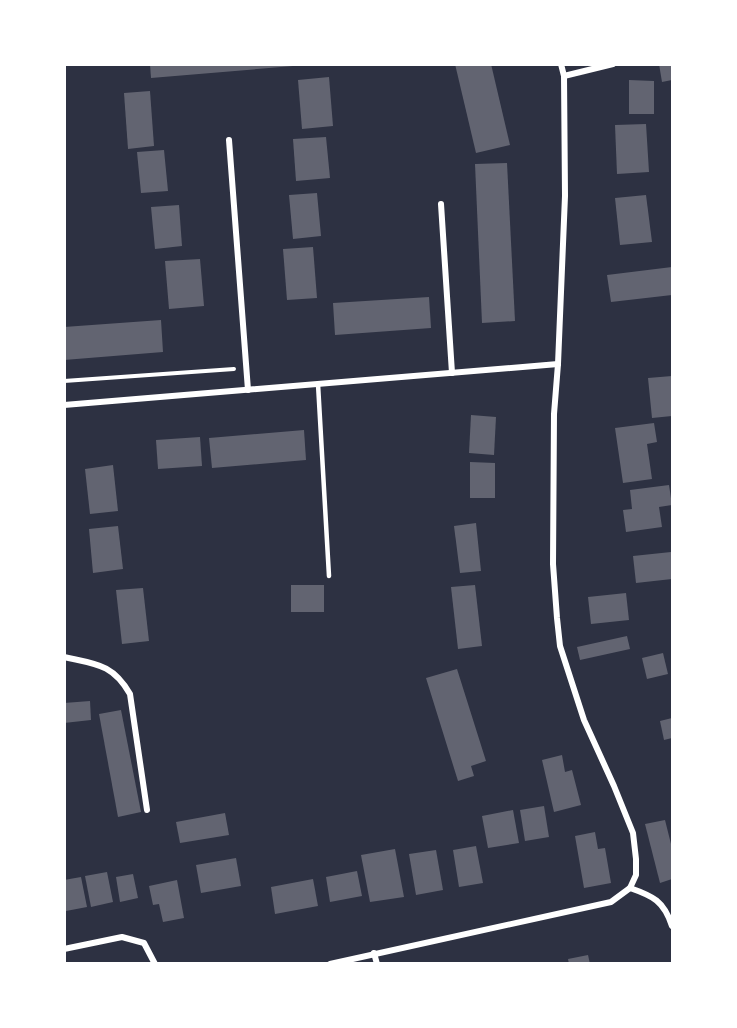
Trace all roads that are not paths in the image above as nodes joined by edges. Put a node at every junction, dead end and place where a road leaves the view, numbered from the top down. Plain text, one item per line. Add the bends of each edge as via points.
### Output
1 (561, 64) edge
2 (613, 64) edge
3 (564, 76) junction
4 (229, 140) dead end
5 (441, 204) dead end
6 (558, 364) junction
7 (452, 373) junction
8 (318, 384) junction
9 (248, 390) junction
10 (64, 405) edge
11 (329, 576) dead end
12 (64, 657) edge
13 (147, 810) dead end
14 (630, 888) junction
15 (672, 926) edge
16 (64, 949) edge
17 (374, 953) junction
18 (155, 963) edge
19 (330, 963) edge
20 (377, 963) edge

1 - 3 street
2 - 3 street
3 - 6 street via 566,196
4 - 9 street
5 - 7 street
6 - 7 street
6 - 14 street via 553,564 560,646 584,720 633,834 636,874
7 - 8 street
8 - 9 street
8 - 11 lane
9 - 10 street
12 - 13 street via 103,665 130,694
14 - 15 street via 657,899 668,912
14 - 17 street via 611,902
16 - 18 street via 122,937 144,943
17 - 19 street
17 - 20 street

